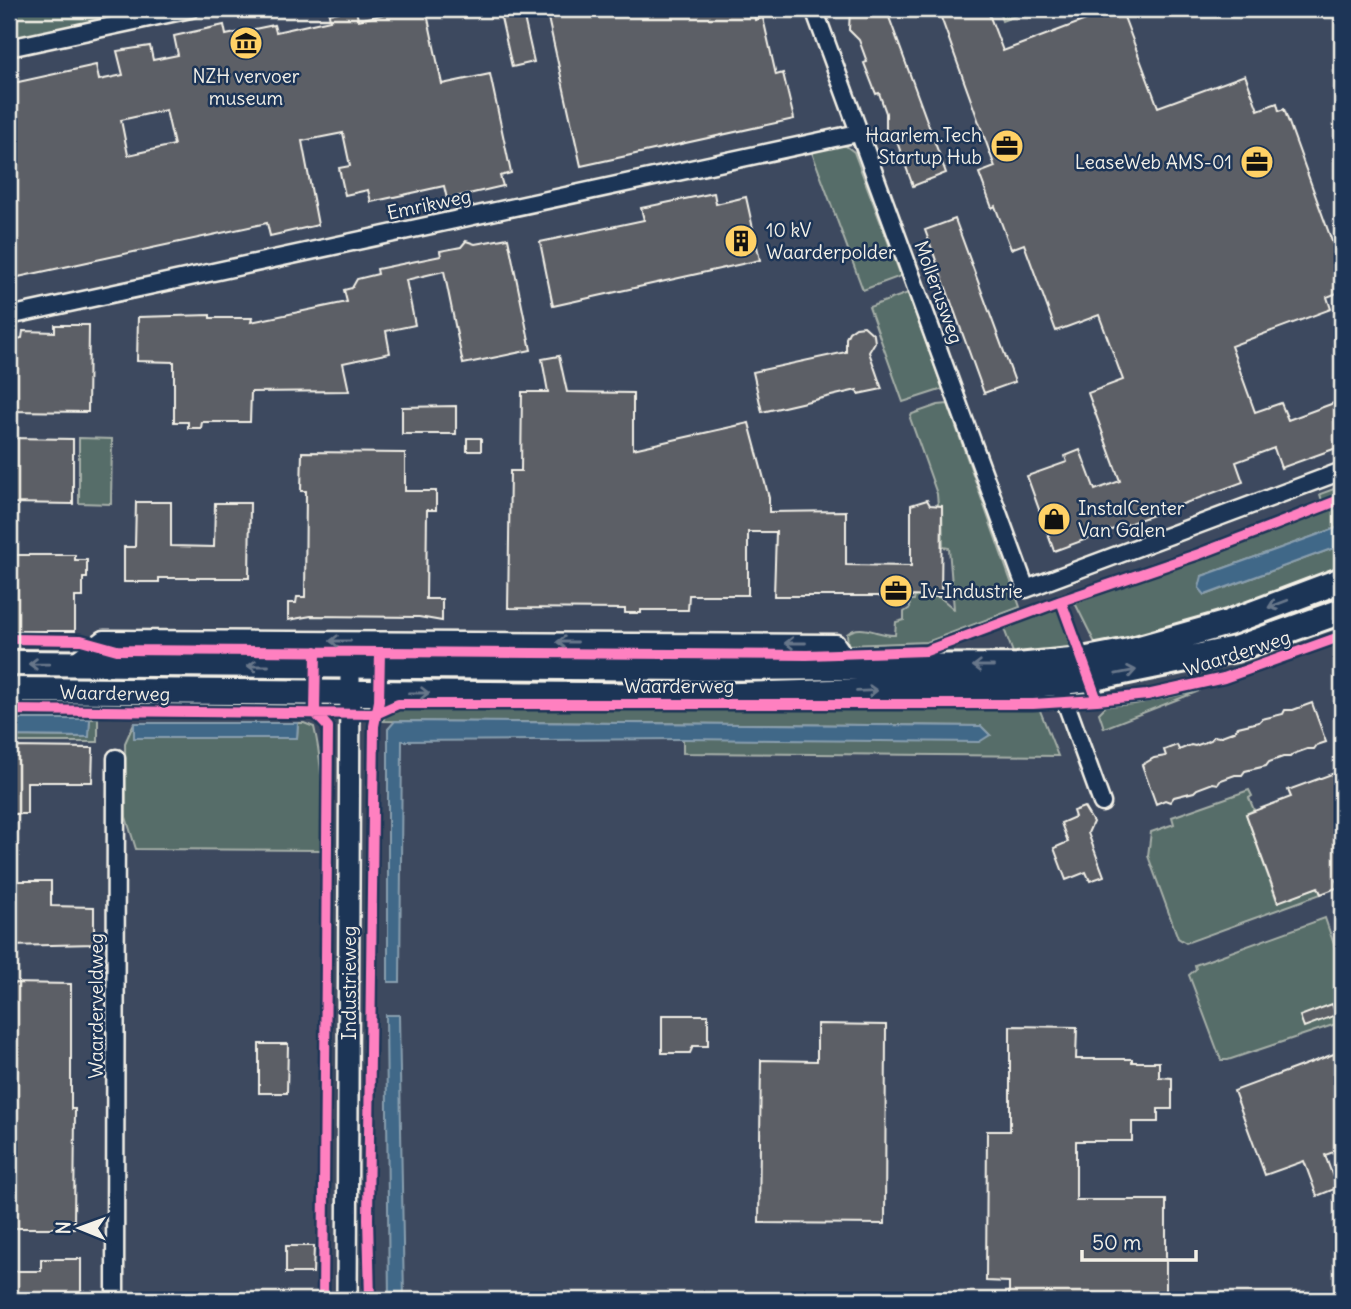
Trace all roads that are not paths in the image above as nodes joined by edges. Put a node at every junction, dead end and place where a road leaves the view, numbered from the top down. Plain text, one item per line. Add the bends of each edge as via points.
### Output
1 (191, 9) edge
2 (814, 9) edge
3 (9, 48) edge
4 (858, 133) junction
5 (9, 316) edge
6 (1342, 471) edge
7 (1342, 580) edge
8 (1342, 611) edge
9 (9, 663) edge
10 (69, 664) junction
11 (351, 666) junction
12 (848, 667) junction
13 (1055, 673) junction
14 (9, 690) edge
15 (350, 693) junction
16 (116, 758) dead end
17 (1102, 803) dead end
18 (116, 1300) edge
19 (347, 1300) edge

1 - 3 street
2 - 4 street, Mollerusweg
4 - 5 street, Emrikweg
4 - 6 street, Mollerusweg via 1026,589
7 -> 13 main road, Waarderweg via 1228,623
13 -> 8 main road, Waarderweg via 1103,677 1235,649
10 -> 9 main road, Waarderweg
11 -> 10 main road, Waarderweg
12 -> 10 street, Waarderweg via 836,643 118,639 104,639
11 - 12 main road, Waarderweg
11 - 15 street, Industrieweg
13 -> 12 main road, Waarderweg
15 -> 13 main road, Waarderweg via 708,696 1010,687
13 - 17 street
14 - 15 main road, Waarderweg
15 - 19 street, Industrieweg
16 - 18 street, Waarderveldweg

